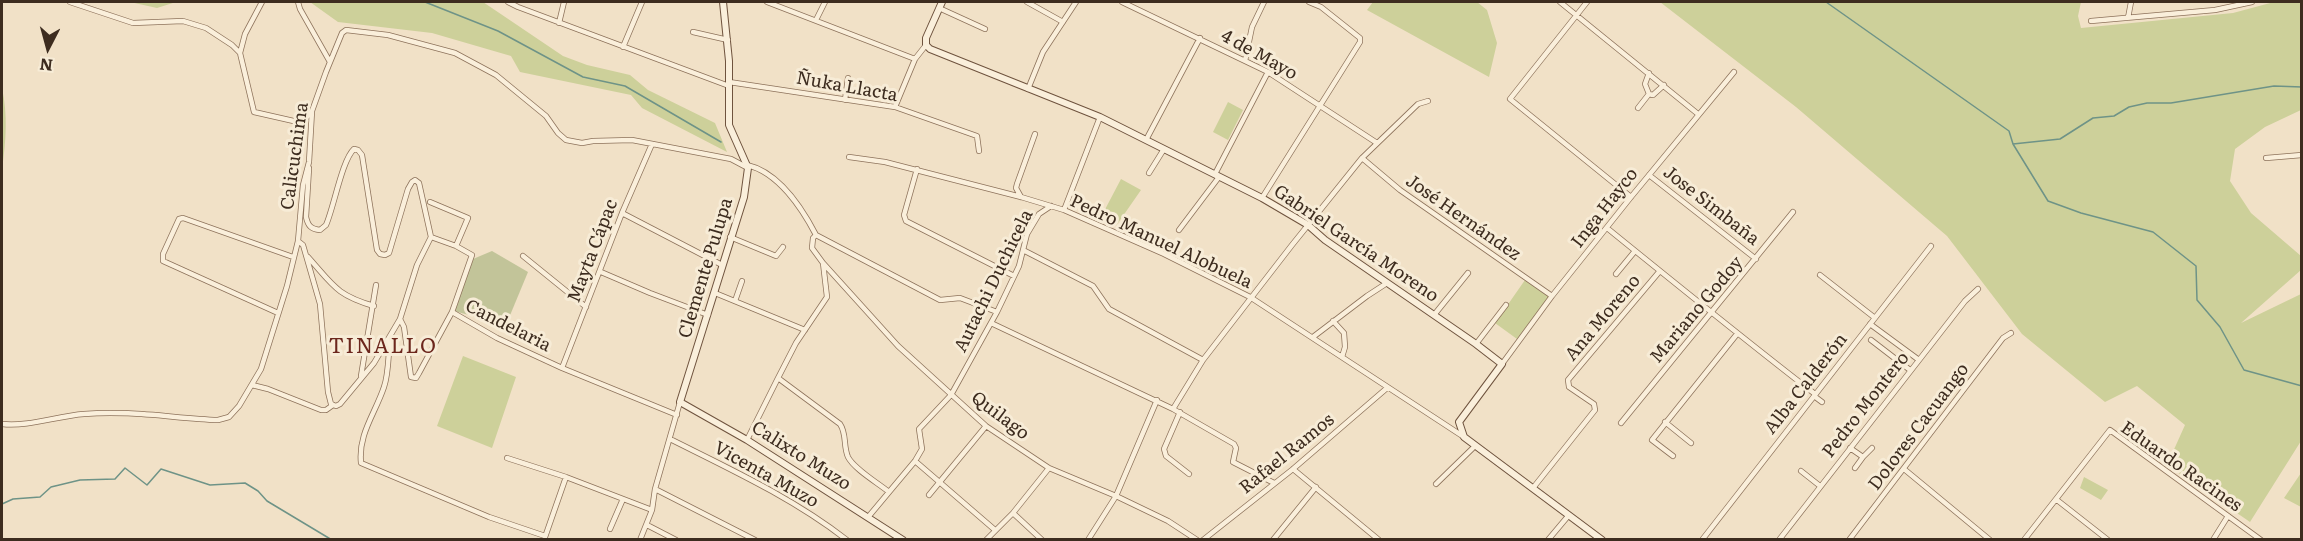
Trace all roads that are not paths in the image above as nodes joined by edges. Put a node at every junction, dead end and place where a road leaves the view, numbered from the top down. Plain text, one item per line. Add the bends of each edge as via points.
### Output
1 (70, 2) edge
2 (262, 2) edge
3 (298, 2) edge
4 (510, 2) edge
5 (564, 2) edge
6 (642, 2) edge
7 (723, 2) edge
8 (769, 2) edge
9 (825, 2) edge
10 (1027, 2) edge
11 (1076, 2) edge
12 (1123, 2) edge
13 (1264, 2) edge
14 (1309, 2) edge
15 (1560, 2) edge
16 (1587, 2) edge
17 (2131, 2) edge
18 (2252, 2) edge
19 (941, 5) edge
20 (1576, 15) junction
21 (2128, 18) junction
22 (816, 20) junction
23 (2091, 21) dead end
24 (559, 22) junction
25 (1063, 22) junction
26 (985, 29) dead end
27 (693, 32) dead end
28 (1200, 38) junction
29 (728, 40) junction
30 (926, 45) junction
31 (623, 47) junction
32 (240, 53) junction
33 (915, 59) junction
34 (1245, 61) junction
35 (330, 62) junction
36 (1268, 72) junction
37 (1734, 72) dead end
38 (1649, 73) junction
39 (848, 78) dead end
40 (729, 84) junction
41 (1664, 85) junction
42 (1028, 89) junction
43 (1649, 94) junction
44 (845, 100) junction
45 (1428, 101) dead end
46 (1320, 106) junction
47 (895, 107) junction
48 (1638, 108) dead end
49 (312, 111) junction
50 (1698, 114) junction
51 (1100, 117) junction
52 (1035, 134) dead end
53 (1146, 140) junction
54 (1377, 142) junction
55 (652, 144) junction
56 (1164, 149) junction
57 (979, 151) dead end
58 (2301, 155) edge
59 (849, 157) dead end
60 (1362, 158) junction
61 (2266, 158) dead end
62 (309, 162) junction
63 (748, 166) junction
64 (917, 170) junction
65 (1149, 173) dead end
66 (1217, 175) junction
67 (1648, 175) junction
68 (1021, 197) junction
69 (1631, 197) junction
70 (1262, 198) junction
71 (430, 202) dead end
72 (1051, 206) junction
73 (1064, 210) junction
74 (1793, 212) dead end
75 (622, 213) junction
76 (1308, 225) junction
77 (1607, 228) junction
78 (1179, 230) dead end
79 (816, 235) junction
80 (430, 237) junction
81 (730, 237) junction
82 (298, 241) junction
83 (456, 246) junction
84 (1931, 246) dead end
85 (783, 247) dead end
86 (1023, 250) junction
87 (1635, 251) junction
88 (306, 255) junction
89 (523, 256) dead end
90 (293, 257) junction
91 (1756, 259) junction
92 (824, 263) junction
93 (722, 265) junction
94 (601, 272) junction
95 (1659, 272) junction
96 (1468, 273) dead end
97 (1616, 274) dead end
98 (1820, 275) dead end
99 (1014, 276) junction
100 (742, 281) dead end
101 (1387, 283) junction
102 (376, 285) dead end
103 (1978, 289) dead end
104 (715, 293) junction
105 (1552, 296) junction
106 (1250, 297) junction
107 (735, 301) junction
108 (1506, 305) dead end
109 (374, 306) junction
110 (586, 307) junction
111 (452, 312) junction
112 (997, 312) junction
113 (1714, 312) junction
114 (278, 313) junction
115 (708, 315) junction
116 (1434, 315) junction
117 (1875, 318) junction
118 (400, 319) junction
119 (1333, 321) junction
120 (991, 323) junction
121 (1870, 324) junction
122 (805, 330) junction
123 (2012, 333) dead end
124 (1737, 334) junction
125 (1313, 337) junction
126 (390, 339) junction
127 (1871, 340) dead end
128 (1476, 344) junction
129 (1342, 357) junction
130 (1203, 360) junction
131 (1918, 360) junction
132 (1502, 364) junction
133 (562, 368) junction
134 (1910, 370) junction
135 (778, 378) junction
136 (361, 379) junction
137 (252, 385) junction
138 (1387, 388) junction
139 (951, 395) junction
140 (1815, 395) junction
141 (1157, 400) junction
142 (680, 402) junction
143 (1822, 402) dead end
144 (333, 405) junction
145 (1173, 409) junction
146 (1180, 412) junction
147 (677, 415) junction
148 (1665, 422) junction
149 (1621, 423) dead end
150 (2, 424) edge
151 (986, 426) junction
152 (1464, 437) junction
153 (670, 439) junction
154 (747, 440) junction
155 (1691, 443) dead end
156 (1475, 446) junction
157 (1850, 448) junction
158 (1872, 448) dead end
159 (1673, 456) dead end
160 (1863, 457) junction
161 (507, 458) dead end
162 (915, 461) junction
163 (1049, 468) junction
164 (1855, 468) dead end
165 (1293, 469) junction
166 (1904, 469) junction
167 (1801, 471) dead end
168 (1189, 474) dead end
169 (566, 477) junction
170 (942, 482) junction
171 (1274, 483) junction
172 (1436, 484) dead end
173 (1820, 486) junction
174 (1316, 488) junction
175 (1533, 488) junction
176 (655, 489) junction
177 (889, 492) junction
178 (929, 495) dead end
179 (1116, 496) junction
180 (623, 499) junction
181 (2057, 500) junction
182 (652, 510) junction
183 (1013, 513) junction
184 (1569, 515) junction
185 (869, 516) junction
186 (2228, 516) junction
187 (647, 525) junction
188 (610, 529) dead end
189 (994, 530) junction
190 (545, 538) edge
191 (900, 539) edge
192 (1601, 539) edge
193 (640, 540) edge
194 (676, 540) edge
195 (755, 540) edge
196 (847, 540) edge
197 (987, 540) edge
198 (1042, 540) edge
199 (1088, 540) edge
200 (1197, 540) edge
201 (1203, 540) edge
202 (1273, 540) edge
203 (1379, 540) edge
204 (1548, 540) edge
205 (1702, 540) edge
206 (1779, 540) edge
207 (1849, 540) edge
208 (1990, 540) edge
209 (2024, 540) edge
210 (2108, 540) edge
211 (2213, 540) edge
212 (2261, 540) edge

1 - 32 street via 133,23 198,24
2 - 32 street
3 - 35 street
4 - 24 street, Ñuka Llacta
5 - 24 street
6 - 31 street
7 - 29 street
8 - 22 street
9 - 22 street
10 - 25 street
11 - 25 street
12 - 28 street, 4 de Mayo
13 - 34 street via 1252,27
14 - 46 street via 1360,38
15 - 20 street
16 - 20 street
17 - 21 street
18 - 21 street via 2215,10
19 - 26 street
19 - 30 street
20 - 38 street
20 - 69 street via 1510,99
21 - 23 street
22 - 33 street
24 - 31 street, Ñuka Llacta
25 - 42 street via 1043,52
27 - 29 street
28 - 34 street, 4 de Mayo
28 - 53 street
29 - 40 street
30 - 33 street
30 - 42 street, Gabriel García Moreno
31 - 40 street, Ñuka Llacta
32 - 49 street via 254,112 298,122
33 - 47 street
34 - 36 street, 4 de Mayo
35 - 49 street, Calicuchima
35 - 55 street, Calicuchima via 346,30 430,44 455,52 496,75 546,116 566,140 632,140
36 - 46 street, 4 de Mayo
36 - 66 street
37 - 50 street, Inga Hayco
38 - 41 street
38 - 43 street via 1645,84
39 - 44 street
40 - 44 street, Ñuka Llacta
40 - 63 street via 729,126
41 - 43 street
41 - 50 street
42 - 51 street, Gabriel García Moreno
43 - 48 street
44 - 47 street, Ñuka Llacta
45 - 54 street via 1418,104
46 - 54 street, 4 de Mayo
46 - 70 street
47 - 57 street, Ñuka Llacta via 977,136
49 - 62 street, Calicuchima
50 - 67 street, Inga Hayco
51 - 53 street, Gabriel García Moreno
51 - 73 street, Autachi Duchicela
52 - 68 street via 1016,188
53 - 56 street, Gabriel García Moreno
54 - 60 street
55 - 63 street, Calicuchima via 731,159
55 - 75 street, Mayta Cápac
56 - 65 street
56 - 66 street, Gabriel García Moreno
58 - 61 street
59 - 64 street, Pedro Manuel Alobuela
60 - 76 street
60 - 105 street, José Hernández via 1400,190
62 - 80 street via 306,218 312,228 320,230 326,225 354,149 362,155 380,254 389,253 408,189 415,180 419,183
62 - 82 street, Calicuchima
63 - 79 street, Calicuchima via 760,168 787,190
63 - 81 street, Clemente Pulupa via 744,197
64 - 68 street, Pedro Manuel Alobuela
64 - 99 street via 904,215 906,221
66 - 70 street, Gabriel García Moreno
66 - 78 street
67 - 69 street, Inga Hayco
67 - 91 street, Jose Simbaña
68 - 72 street, Pedro Manuel Alobuela
69 - 77 street, Inga Hayco
70 - 76 street, Gabriel García Moreno
71 - 83 street via 468,218
72 - 73 street, Pedro Manuel Alobuela
72 - 86 street, Autachi Duchicela via 1039,214
73 - 106 street, Pedro Manuel Alobuela
74 - 91 street, Mariano Godoy
75 - 93 street
75 - 94 street, Mayta Cápac
76 - 101 street, Gabriel García Moreno
76 - 106 street
77 - 87 street
77 - 105 street, Inga Hayco
79 - 92 street via 812,248
79 - 112 street via 940,300 960,298
80 - 83 street
80 - 118 street
81 - 85 street via 776,256
81 - 93 street, Clemente Pulupa
82 - 88 street
82 - 90 street, Calicuchima
83 - 111 street via 472,255
84 - 117 street, Alba Calderón
86 - 99 street, Autachi Duchicela
86 - 130 street via 1094,286 1109,309
87 - 95 street
87 - 97 street
88 - 109 street via 338,292
88 - 144 street via 320,304 326,376
89 - 110 street
90 - 114 street, Calicuchima
90 - 114 street via 188,218 179,219 163,254 163,261
91 - 113 street, Mariano Godoy
92 - 122 street via 827,297
92 - 139 street, Quilago via 898,346
93 - 104 street, Clemente Pulupa
94 - 110 street, Mayta Cápac
94 - 115 street
95 - 113 street
95 - 175 street, Ana Moreno via 1568,380 1569,387 1594,404 1595,410
96 - 116 street
98 - 117 street
99 - 112 street, Autachi Duchicela
100 - 107 street
101 - 116 street, Gabriel García Moreno
101 - 119 street
102 - 109 street
103 - 131 street, Pedro Montero
104 - 107 street
104 - 115 street, Clemente Pulupa
105 - 132 street, Inga Hayco
106 - 125 street, Pedro Manuel Alobuela
106 - 130 street
107 - 122 street
108 - 128 street
109 - 136 street
110 - 133 street, Mayta Cápac
111 - 118 street, Candelaria via 414,378
111 - 133 street, Candelaria
112 - 120 street, Autachi Duchicela
113 - 124 street
113 - 149 street, Mariano Godoy
114 - 137 street, Calicuchima via 261,369
115 - 142 street, Clemente Pulupa
116 - 128 street, Gabriel García Moreno
117 - 121 street, Alba Calderón
118 - 126 street
119 - 125 street
119 - 129 street via 1344,333
120 - 139 street, Autachi Duchicela
120 - 141 street
121 - 131 street
121 - 140 street, Alba Calderón
122 - 135 street
123 - 166 street, Dolores Cacuango via 2003,338
124 - 140 street
124 - 148 street
125 - 129 street, Pedro Manuel Alobuela
126 - 136 street
126 - 190 street via 387,374 363,432 361,463
127 - 134 street
128 - 132 street, Gabriel García Moreno
129 - 138 street, Pedro Manuel Alobuela
130 - 145 street
131 - 134 street, Pedro Montero
132 - 152 street via 1459,422
133 - 147 street, Candelaria
134 - 157 street, Pedro Montero
135 - 154 street
135 - 177 street via 840,424 852,463
136 - 144 street via 339,404
137 - 144 street via 321,410
137 - 150 street, Calicuchima via 229,417 218,420 96,413
138 - 152 street, Pedro Manuel Alobuela
138 - 165 street, Rafael Ramos
139 - 151 street, Quilago
139 - 162 street, Autachi Duchicela via 920,429 923,448
140 - 143 street
140 - 205 street, Alba Calderón
141 - 145 street
141 - 179 street
142 - 147 street, Clemente Pulupa
142 - 154 street, Calixto Muzo
145 - 146 street
146 - 168 street via 1164,454
146 - 171 street via 1234,444 1234,464
147 - 153 street, Clemente Pulupa
148 - 155 street
148 - 159 street via 1652,440
151 - 163 street, Quilago
151 - 170 street
152 - 156 street
153 - 176 street, Clemente Pulupa
153 - 196 street, Vicenta Muzo via 816,516
154 - 185 street, Calixto Muzo
156 - 172 street
156 - 175 street
157 - 160 street
157 - 173 street, Pedro Montero
158 - 160 street
160 - 164 street
161 - 169 street
162 - 170 street
162 - 177 street
163 - 179 street, Quilago
163 - 183 street
165 - 171 street, Rafael Ramos
165 - 174 street
166 - 207 street, Dolores Cacuango
166 - 208 street
167 - 173 street
169 - 180 street
169 - 190 street
170 - 178 street
170 - 189 street
171 - 201 street, Rafael Ramos
173 - 206 street, Pedro Montero
174 - 202 street
174 - 203 street
175 - 184 street
176 - 182 street, Clemente Pulupa
176 - 195 street
177 - 185 street
179 - 199 street
179 - 200 street, Quilago
180 - 182 street
180 - 188 street
181 - 186 street, Eduardo Racines via 2109,430
181 - 209 street, Eduardo Racines
181 - 210 street
182 - 187 street, Clemente Pulupa
183 - 189 street
183 - 198 street
184 - 192 street
184 - 204 street
185 - 191 street, Calixto Muzo
186 - 211 street
186 - 212 street, Eduardo Racines
187 - 193 street, Clemente Pulupa
187 - 194 street
189 - 197 street

